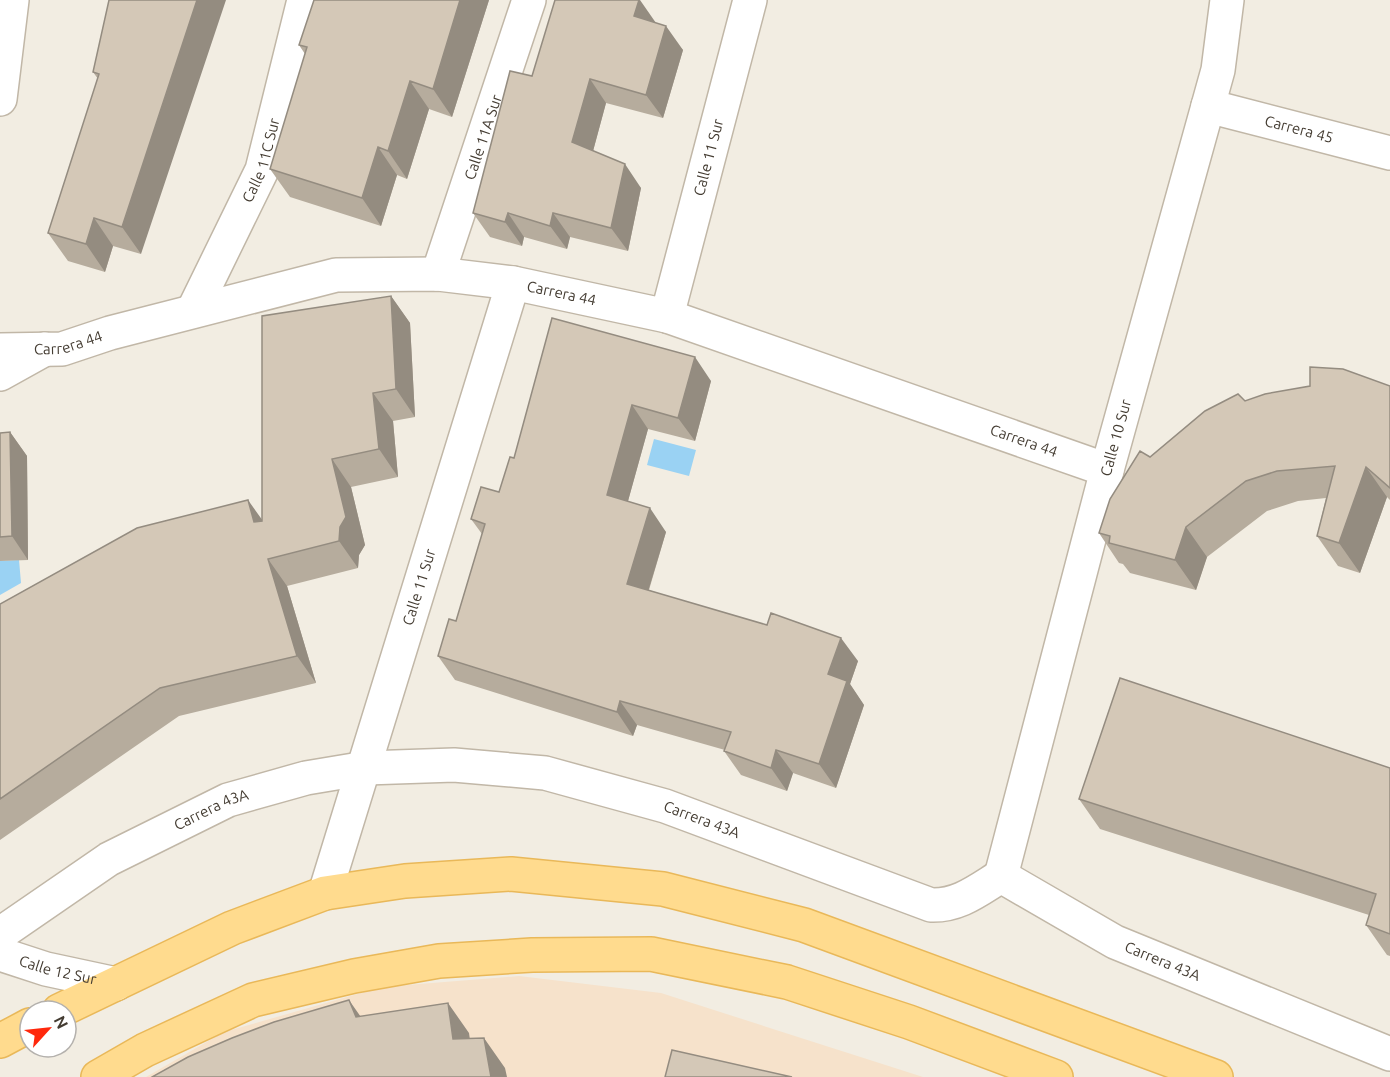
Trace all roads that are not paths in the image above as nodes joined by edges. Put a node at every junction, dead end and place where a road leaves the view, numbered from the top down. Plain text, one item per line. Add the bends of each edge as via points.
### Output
1 (12, 0) edge
2 (304, 0) edge
3 (529, 0) edge
4 (750, 0) edge
5 (1227, 0) edge
6 (0, 99) edge
7 (1208, 106) junction
8 (1390, 153) edge
9 (438, 274) junction
10 (513, 283) junction
11 (193, 311) junction
12 (667, 316) junction
13 (45, 349) junction
14 (0, 350) edge
15 (0, 374) edge
16 (1107, 470) junction
17 (366, 768) junction
18 (1001, 876) junction
19 (325, 893) junction
20 (0, 934) edge
21 (0, 954) edge
22 (116, 984) junction
23 (78, 1002) edge
24 (18, 1031) edge
25 (0, 1041) edge
26 (1390, 1054) edge
27 (98, 1077) edge
28 (1056, 1077) edge
29 (1216, 1077) edge

1 - 6 street
2 - 11 street, Calle 11C Sur via 262,170
3 - 9 street, Calle 11A Sur
4 - 12 street, Calle 11 Sur
5 - 7 street, Calle 10 Sur via 1218,70
7 - 8 street, Carrera 45
7 - 16 street, Calle 10 Sur
9 - 10 street, Carrera 44
9 - 11 street, Carrera 44 via 336,275
10 - 12 street, Carrera 44
10 - 17 street, Calle 11 Sur
11 - 13 street, Carrera 44 via 62,349
12 - 16 street, Carrera 44
13 - 14 street, Carrera 44
13 - 15 street
16 - 18 street, Calle 10 Sur
17 - 18 street, Carrera 43A via 454,765 545,773 665,806 931,904 947,906 961,901
17 - 19 street, Calle 11 Sur
17 - 20 street, Carrera 43A via 306,778 228,800 109,859
18 - 26 street, Carrera 43A via 1115,942
19 - 22 main road via 232,928
19 - 29 main road via 405,881 512,874 663,889 804,925
21 - 22 street, Calle 12 Sur via 46,969
22 - 23 main road
24 - 25 main road
27 - 28 main road via 145,1050 253,1000 354,976 438,961 651,954 787,982

